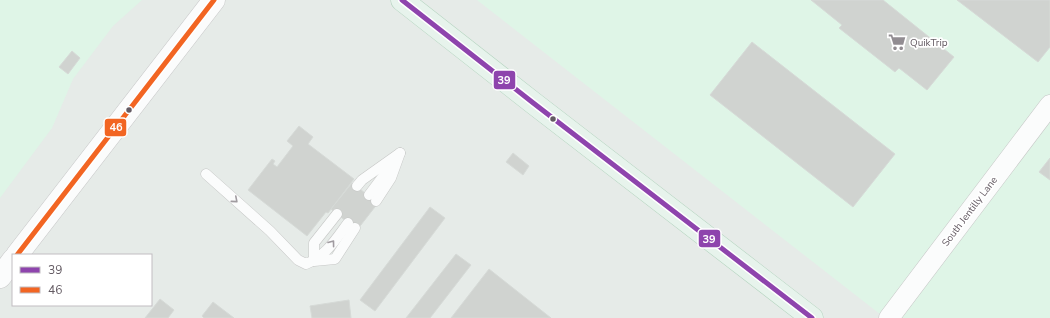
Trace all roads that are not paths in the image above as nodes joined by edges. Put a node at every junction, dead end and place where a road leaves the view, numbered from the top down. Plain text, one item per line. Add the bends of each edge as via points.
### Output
1 (214, 0) edge
2 (402, 0) edge
3 (1050, 105) edge
4 (206, 174) dead end
5 (357, 186) dead end
6 (372, 198) dead end
7 (337, 214) dead end
8 (352, 225) dead end
9 (18, 254) edge
10 (12, 261) edge
11 (314, 261) junction
12 (0, 276) edge
13 (812, 318) edge
14 (889, 318) edge

1 - 9 main road
2 - 13 main road
3 - 14 street, South Jentilly Lane
4 -> 11 lane via 270,231 298,260 306,264
5 - 6 lane via 400,153 391,178
7 - 11 lane via 314,243
11 -> 8 lane
10 - 12 main road

